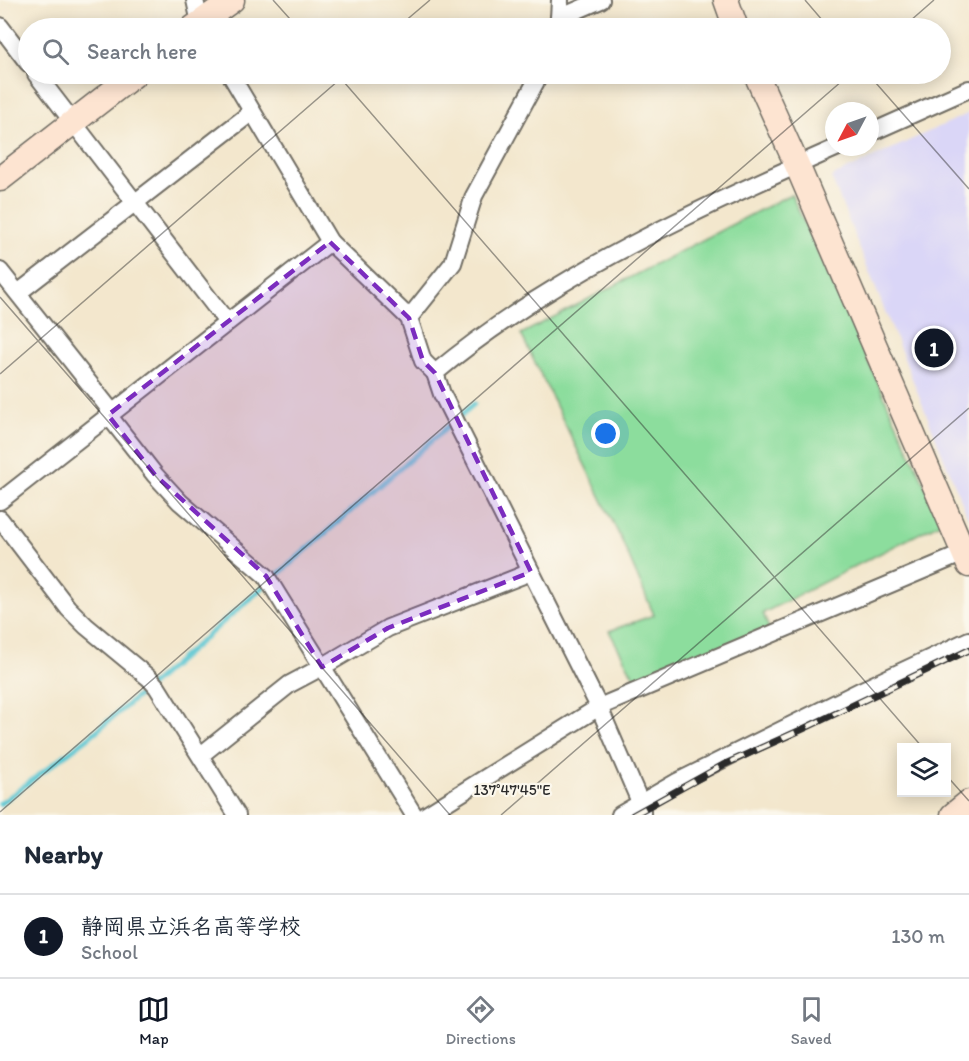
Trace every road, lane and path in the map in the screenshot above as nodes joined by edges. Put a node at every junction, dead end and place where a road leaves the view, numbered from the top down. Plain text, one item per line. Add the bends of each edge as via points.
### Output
1 (232, 0) edge
2 (560, 0) edge
3 (601, 0) edge
4 (726, 0) edge
5 (201, 18) edge
6 (558, 18) edge
7 (567, 18) edge
8 (732, 18) edge
9 (0, 26) edge
10 (18, 50) edge
11 (44, 84) edge
12 (122, 84) edge
13 (236, 84) edge
14 (535, 84) edge
15 (761, 84) edge
16 (969, 90) edge
17 (252, 112) junction
18 (74, 121) junction
19 (879, 129) edge
20 (825, 153) edge
21 (797, 165) junction
22 (0, 178) edge
23 (134, 202) junction
24 (330, 242) junction
25 (0, 271) edge
26 (18, 293) junction
27 (409, 318) junction
28 (227, 322) junction
29 (435, 373) junction
30 (110, 414) junction
31 (0, 501) edge
32 (0, 519) edge
33 (966, 559) edge
34 (531, 572) junction
35 (969, 640) edge
36 (322, 667) junction
37 (599, 707) junction
38 (201, 755) junction
39 (969, 802) edge
40 (641, 809) edge
41 (237, 815) edge
42 (414, 815) edge
43 (426, 815) edge
44 (620, 815) edge
45 (953, 815) edge

1 - 5 street
2 - 6 street
3 - 7 street
4 - 8 street
9 - 10 street
11 - 18 street
12 - 18 street
13 - 17 street
14 - 27 street via 474,196 453,263
15 - 21 street
16 - 19 street
17 - 23 street
17 - 24 street
18 - 22 street
18 - 23 street
20 - 21 street
21 - 29 street via 664,226 576,274 502,322
21 - 33 street
23 - 26 street
23 - 28 street
24 - 27 street
24 - 28 street
25 - 26 street
26 - 30 street
27 - 29 street via 423,361
28 - 30 street
29 - 34 street
30 - 31 street
30 - 36 street via 155,475 270,582
32 - 38 street via 68,608 153,682
33 - 37 street
34 - 36 street via 388,628
34 - 37 street
35 - 40 street via 676,782
36 - 38 street via 290,684
36 - 42 street
37 - 40 street
37 - 43 street
38 - 41 street
39 - 45 street
40 - 44 street

